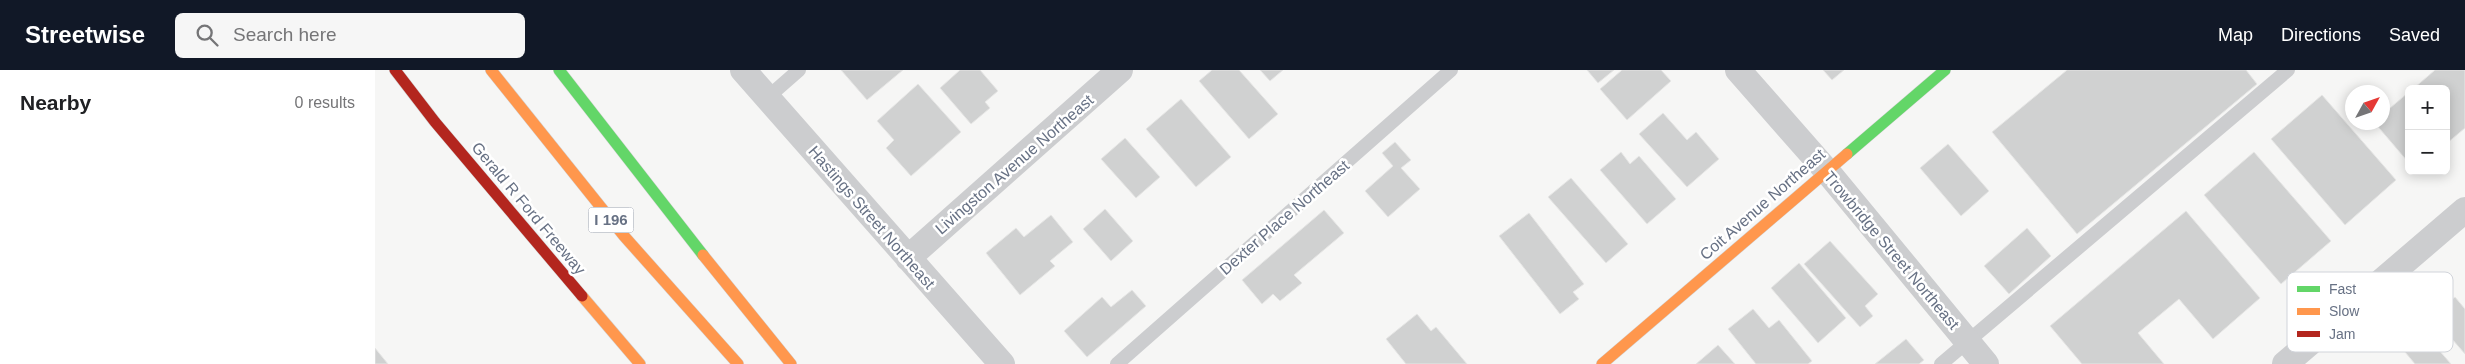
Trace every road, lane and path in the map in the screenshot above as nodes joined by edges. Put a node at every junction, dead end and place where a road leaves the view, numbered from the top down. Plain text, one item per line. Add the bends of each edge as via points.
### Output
1 (395, 70) edge
2 (491, 70) edge
3 (559, 70) edge
4 (743, 70) edge
5 (799, 70) edge
6 (1120, 70) edge
7 (1451, 70) edge
8 (1738, 70) edge
9 (1945, 70) edge
10 (2288, 70) edge
11 (767, 98) junction
12 (1826, 170) junction
13 (2465, 210) edge
14 (908, 258) junction
15 (2393, 272) edge
16 (1967, 342) junction
17 (2299, 352) edge
18 (640, 364) edge
19 (738, 364) edge
20 (791, 364) edge
21 (1002, 364) edge
22 (1117, 364) edge
23 (1601, 364) edge
24 (1941, 364) edge
25 (1986, 364) edge
26 (2285, 364) edge

1 - 18 main road, Gerald R Ford Freeway via 435,122
2 - 19 main road, I 196 via 624,236
3 - 20 main road
4 - 11 street, Hastings Street Northeast
5 - 11 lane
6 - 14 street, Livingston Avenue Northeast
7 - 22 lane, Dexter Place Northeast
8 - 12 street, Trowbridge Street Northeast
9 - 12 main road, Coit Avenue Northeast
10 - 16 lane
11 - 14 street, Hastings Street Northeast
12 - 16 street, Trowbridge Street Northeast
12 - 23 main road, Coit Avenue Northeast
13 - 15 street
14 - 21 street, Hastings Street Northeast
16 - 24 lane
16 - 25 street, Trowbridge Street Northeast
17 - 26 street

